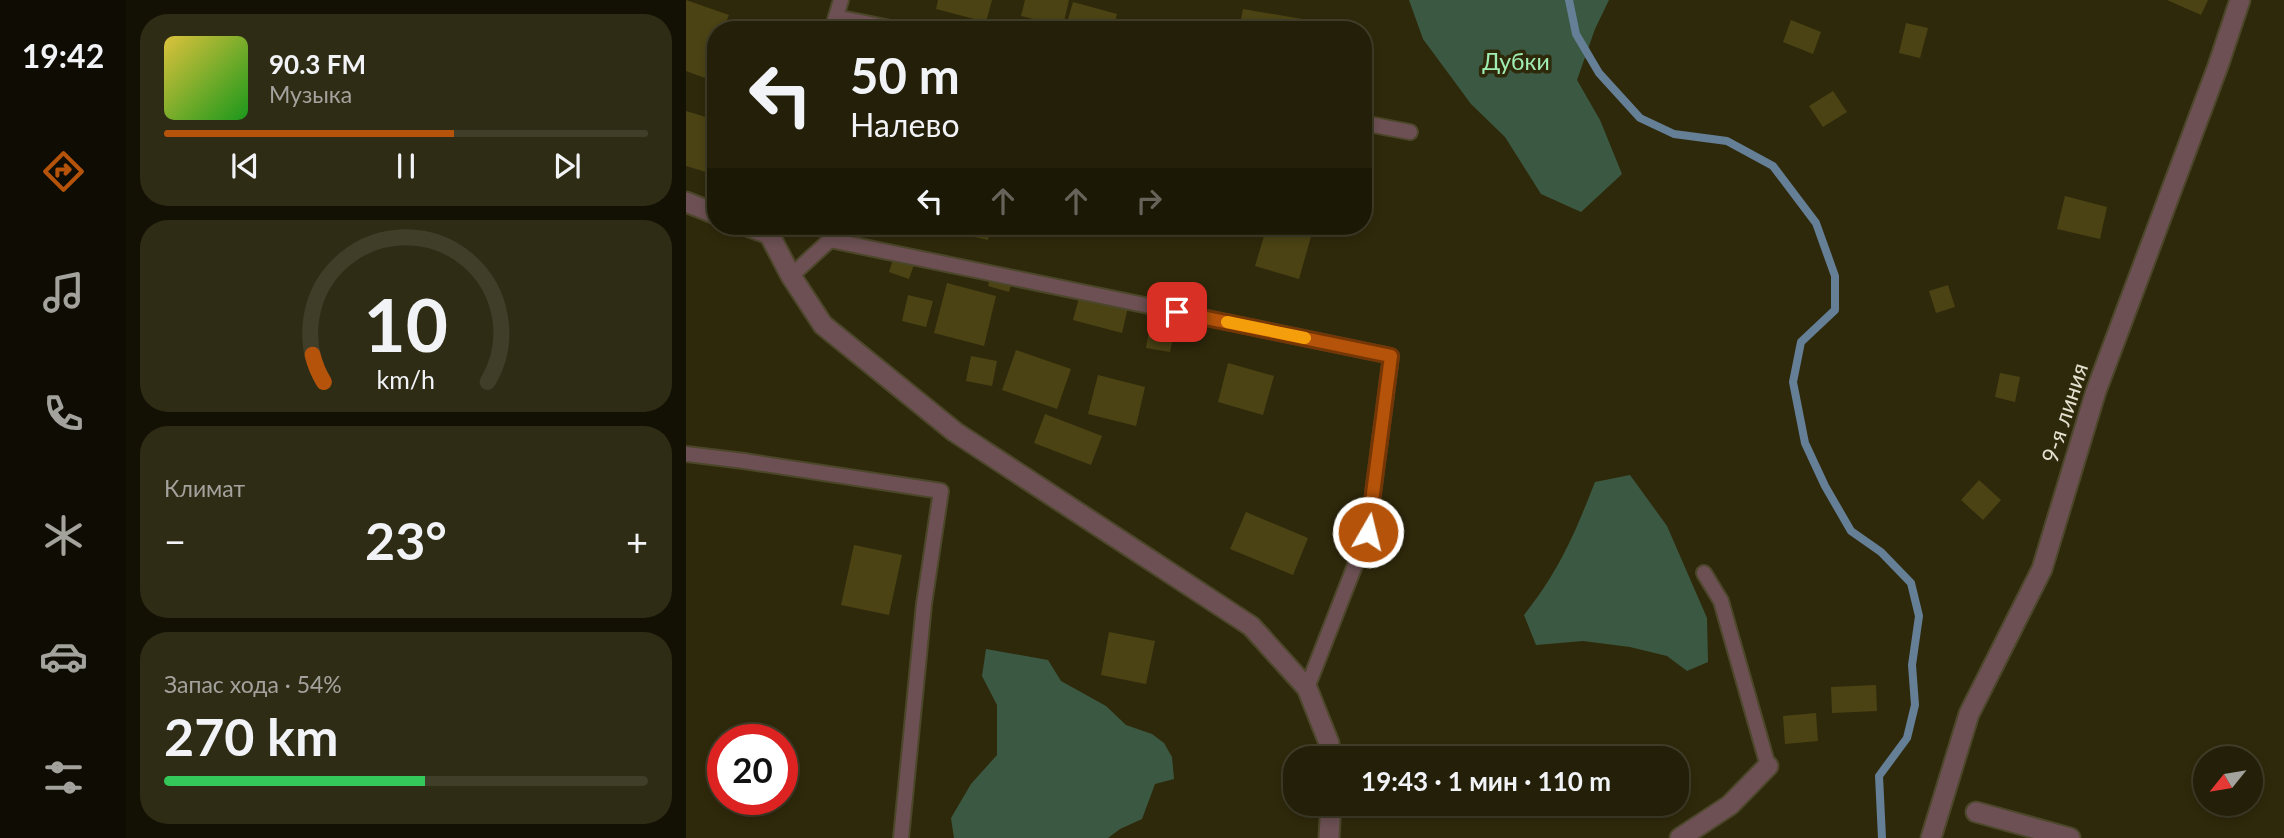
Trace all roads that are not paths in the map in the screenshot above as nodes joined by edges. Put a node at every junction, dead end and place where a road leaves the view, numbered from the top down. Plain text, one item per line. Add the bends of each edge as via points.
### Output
1 (841, 0) edge
2 (2240, 0) edge
3 (835, 21) edge
4 (1372, 125) edge
5 (1410, 132) dead end
6 (686, 202) edge
7 (707, 210) edge
8 (772, 235) edge
9 (791, 276) junction
10 (686, 454) edge
11 (1704, 573) dead end
12 (1307, 688) junction
13 (1329, 746) edge
14 (1768, 766) joint
15 (1976, 813) dead end
16 (1330, 816) edge
17 (901, 838) edge
18 (1329, 838) edge
19 (1680, 838) edge
20 (1931, 838) edge
21 (2070, 838) edge

1 - 3 lane
2 - 20 street, 9-я линия via 2096,391 2042,569 1969,714
4 - 5 lane
6 - 7 street
8 - 9 street
9 - 12 street via 823,326 955,432 1251,626
9 - 12 lane via 830,240 1391,356 1368,532
10 - 17 lane via 941,491 924,604
11 - 14 lane via 1721,601
12 - 13 street
14 - 19 street via 1730,805
15 - 21 street
16 - 18 street

